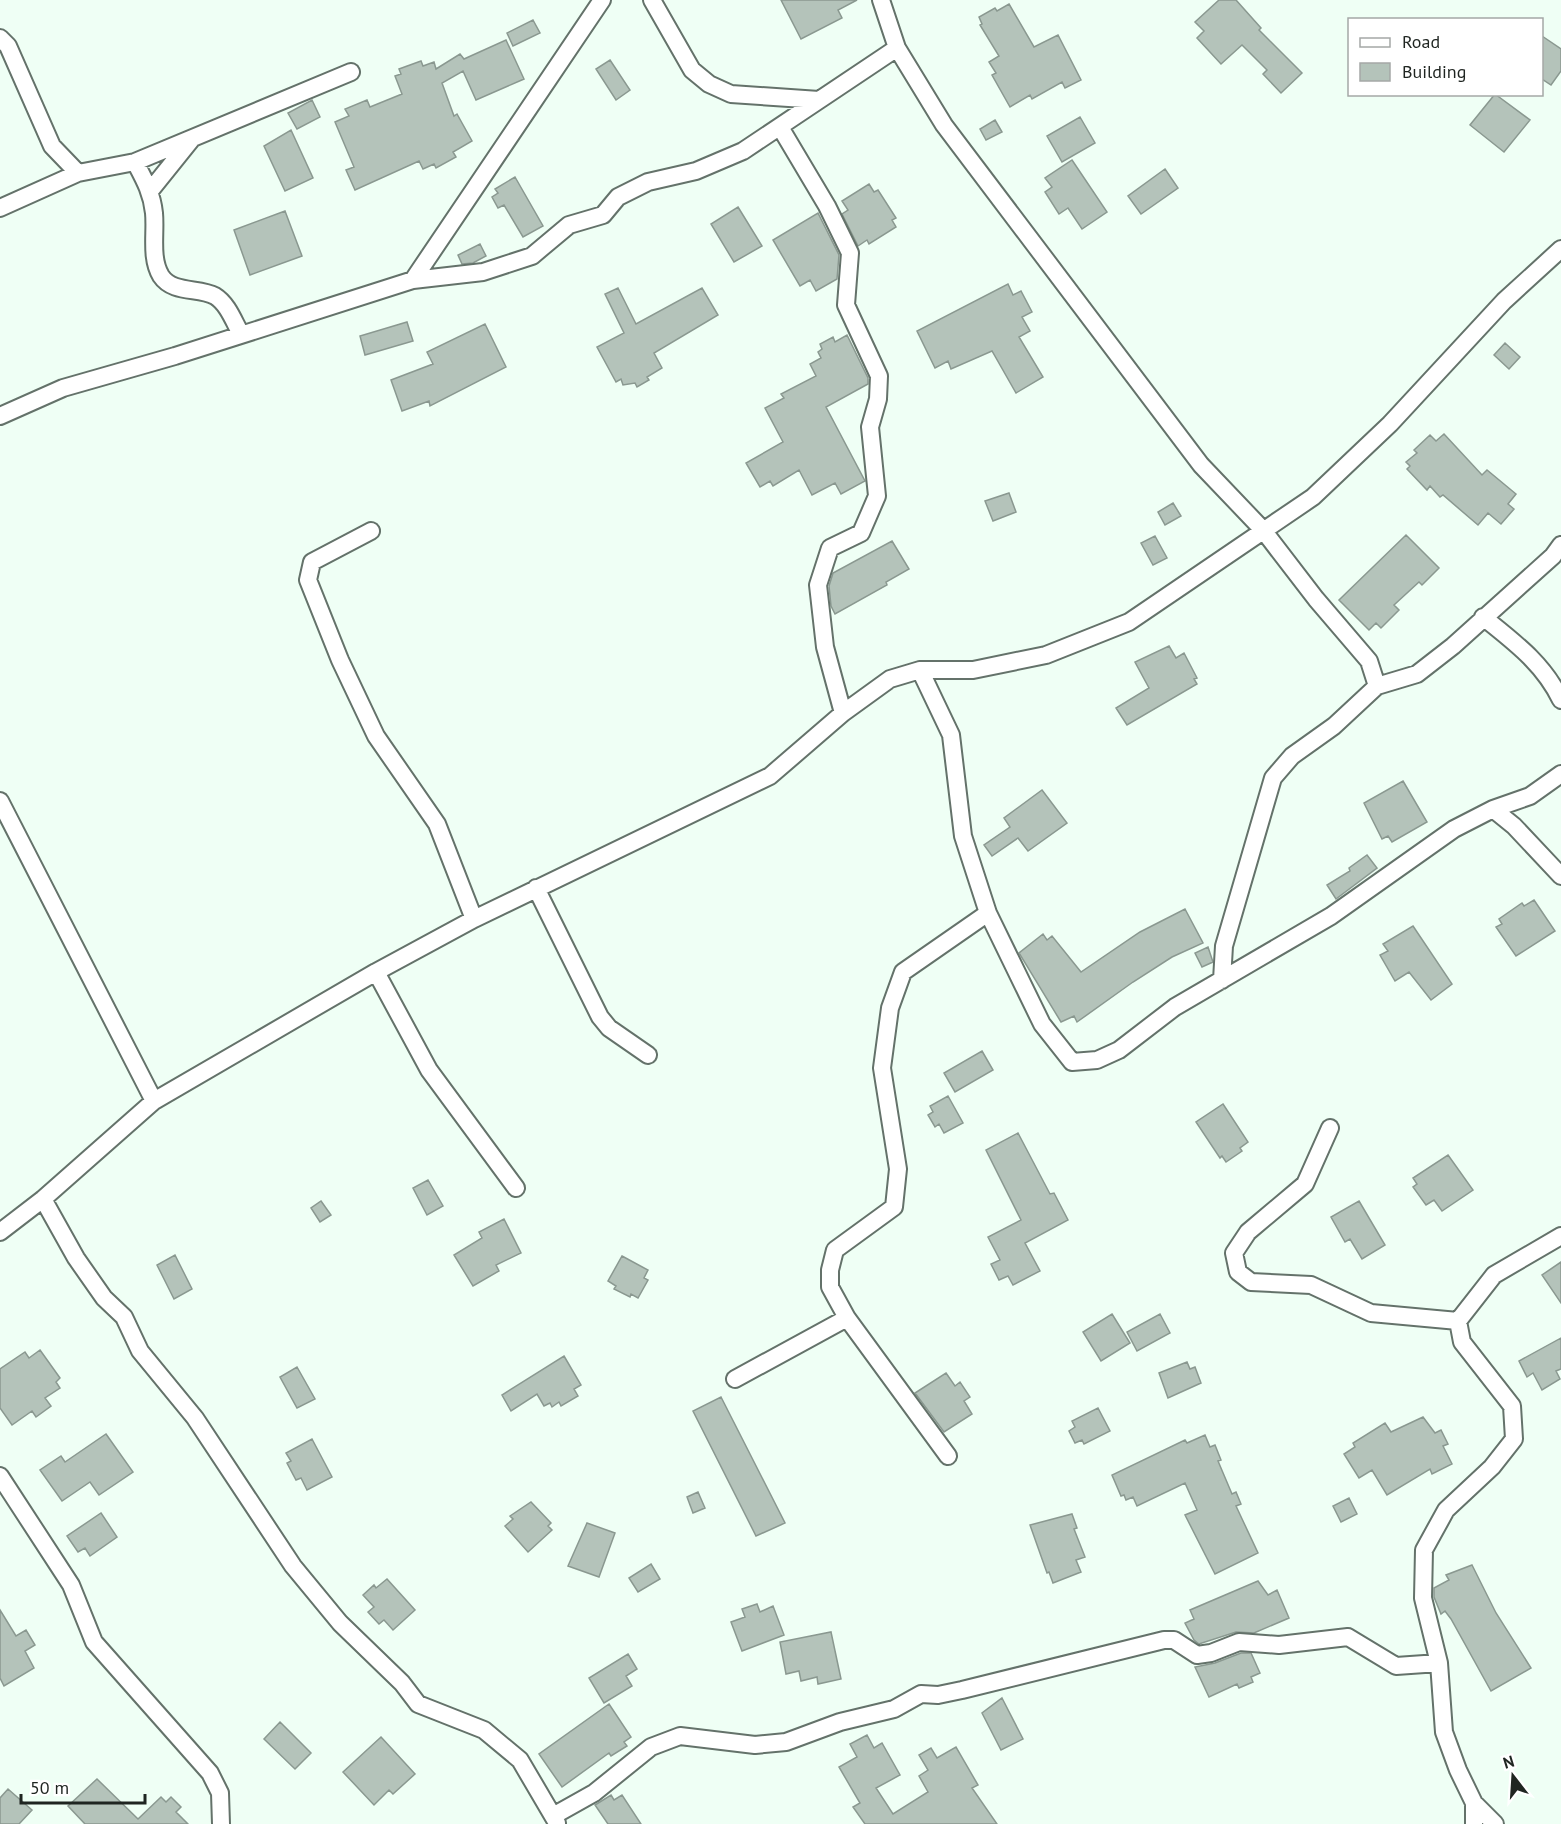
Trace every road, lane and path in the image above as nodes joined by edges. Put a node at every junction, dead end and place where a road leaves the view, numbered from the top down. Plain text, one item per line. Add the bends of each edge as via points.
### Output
1 (602, 0) edge
2 (652, 0) edge
3 (881, 0) edge
4 (0, 38) edge
5 (897, 48) junction
6 (351, 72) dead end
7 (819, 100) junction
8 (780, 127) junction
9 (193, 138) junction
10 (135, 162) junction
11 (78, 173) junction
12 (150, 191) junction
13 (0, 208) edge
14 (1561, 249) edge
15 (413, 280) junction
16 (240, 334) junction
17 (0, 416) edge
18 (1263, 530) junction
19 (371, 531) dead end
20 (1561, 544) edge
21 (1484, 617) junction
22 (920, 670) junction
23 (1377, 686) junction
24 (1561, 700) edge
25 (843, 713) junction
26 (1561, 774) edge
27 (0, 801) edge
28 (1493, 809) junction
29 (1561, 876) edge
30 (536, 888) junction
31 (988, 913) junction
32 (474, 919) junction
33 (376, 972) junction
34 (1222, 980) junction
35 (648, 1055) dead end
36 (154, 1101) junction
37 (1330, 1128) dead end
38 (516, 1188) dead end
39 (43, 1199) junction
40 (0, 1232) edge
41 (1561, 1236) edge
42 (847, 1318) junction
43 (1458, 1321) junction
44 (735, 1379) dead end
45 (948, 1456) dead end
46 (0, 1476) edge
47 (1439, 1663) junction
48 (1474, 1803) junction
49 (556, 1820) edge
50 (221, 1824) edge
51 (1474, 1824) edge
52 (1495, 1824) edge

1 - 15 street
2 - 7 street via 692,70 709,84 731,94
3 - 5 street
4 - 11 street via 8,46 52,146
5 - 7 street
5 - 18 street via 944,125 1187,446
6 - 9 street
7 - 8 street
8 - 15 street via 743,151 696,171 648,182 618,197 603,215 569,225 532,256 483,272
8 - 25 street via 850,253 846,305 879,376 878,399 870,427 877,496 861,533 830,548 818,585 825,647
9 - 10 street
9 - 12 street
10 - 11 street
10 - 12 street
11 - 13 street
12 - 16 street via 159,274 176,287 216,297 225,305
14 - 18 street via 1504,301 1390,424 1313,497
15 - 16 street
16 - 17 street via 175,357 63,388
18 - 22 street via 1129,622 1046,655 973,670
18 - 23 street via 1369,661
19 - 32 street via 312,562 308,580 376,736 437,824
20 - 21 street via 1553,556
21 - 23 street via 1418,674
21 - 24 street via 1530,654
22 - 25 street via 890,679
22 - 31 street via 951,735 963,836
23 - 34 street via 1334,726 1292,756 1273,778 1224,946
25 - 30 street via 770,777
26 - 28 street via 1530,796
27 - 36 street
28 - 29 street
28 - 34 street via 1454,829 1331,916
30 - 32 street
30 - 35 street via 600,1017 609,1028
31 - 34 street via 1042,1024 1072,1062 1097,1060 1119,1050 1175,1006
31 - 42 street via 903,972 890,1008 882,1068 898,1168 894,1207 835,1250 830,1287
32 - 33 street
33 - 36 street
33 - 38 street via 429,1070
36 - 39 street
37 - 43 street via 1305,1184 1243,1239 1234,1253 1238,1272 1251,1282 1311,1285 1371,1313
39 - 40 street
39 - 49 street via 98,1290 124,1317 140,1351 195,1418 293,1566 340,1623 402,1683 418,1704 484,1730 520,1760
41 - 43 street via 1494,1275
42 - 44 street
42 - 45 street
43 - 47 street via 1462,1342 1512,1406 1515,1439 1492,1467 1446,1510 1424,1550 1423,1598
46 - 50 street via 71,1585 94,1642 210,1773 220,1793
47 - 48 street via 1444,1732
47 - 49 street via 1396,1666 1353,1637 1279,1645 1239,1641 1197,1655 1174,1640 1164,1640 962,1690 921,1694 894,1709 840,1722 786,1742 755,1745 680,1736 651,1747
48 - 51 street
48 - 52 street

